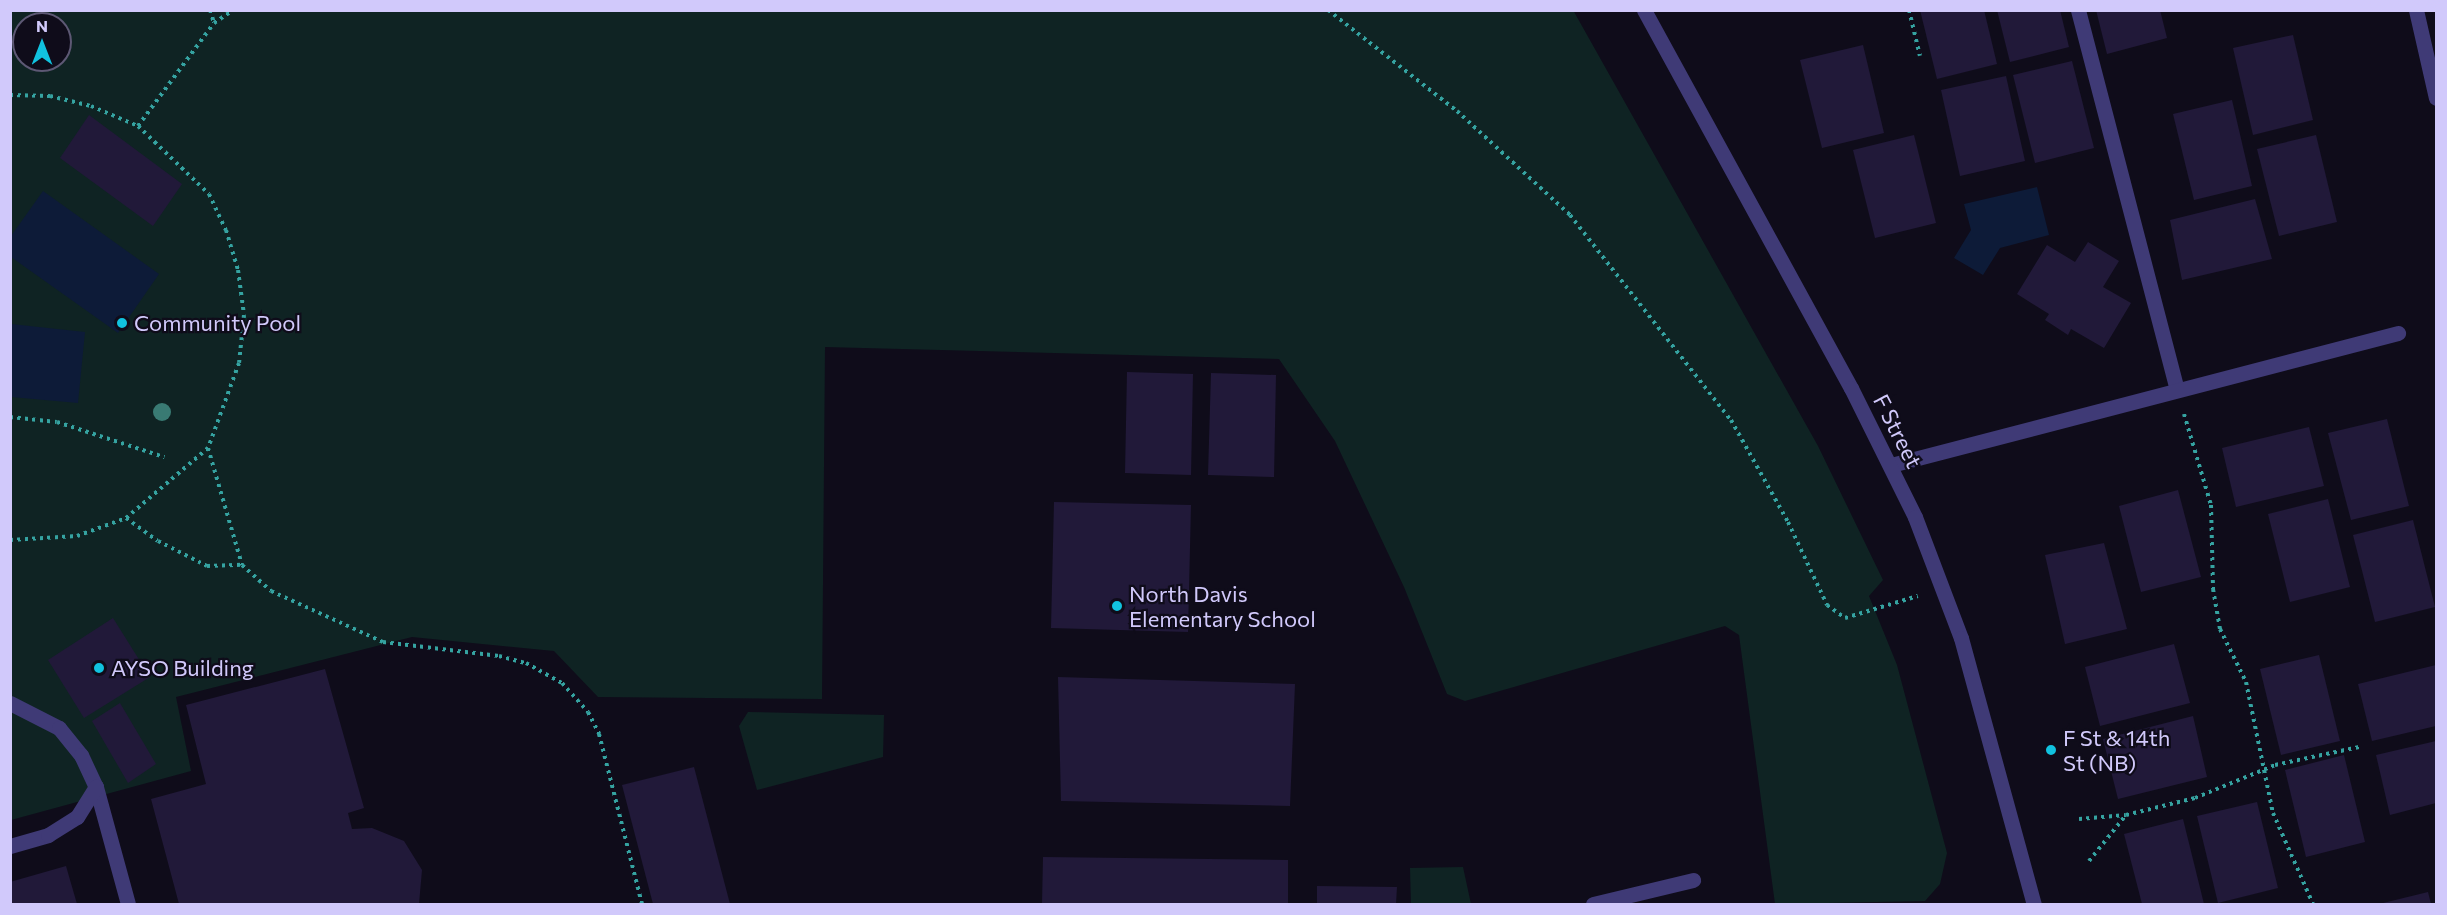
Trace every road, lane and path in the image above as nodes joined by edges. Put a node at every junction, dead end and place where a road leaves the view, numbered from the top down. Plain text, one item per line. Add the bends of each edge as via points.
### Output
1 (210, 10) edge
2 (233, 10) edge
3 (1328, 10) edge
4 (1644, 10) edge
5 (1909, 10) edge
6 (2079, 10) edge
7 (2416, 10) edge
8 (214, 23) junction
9 (1920, 56) dead end
10 (10, 95) edge
11 (2436, 98) edge
12 (138, 126) junction
13 (2398, 333) dead end
14 (2176, 387) junction
15 (10, 417) edge
16 (208, 448) junction
17 (164, 457) dead end
18 (1891, 465) junction
19 (126, 518) junction
20 (10, 540) edge
21 (242, 566) junction
22 (1944, 587) junction
23 (10, 704) edge
24 (2359, 747) dead end
25 (2267, 769) junction
26 (96, 787) junction
27 (2126, 815) junction
28 (2079, 819) dead end
29 (10, 846) edge
30 (2088, 861) dead end
31 (1693, 880) dead end
32 (128, 904) edge
33 (642, 904) edge
34 (1593, 904) edge
35 (2034, 904) edge
36 (2313, 904) edge

1 - 8 path
2 - 8 path
3 - 22 path via 1457,111 1570,215 1731,420 1788,522 1827,605 1845,618
4 - 18 street, F Street
5 - 9 path
6 - 14 street
7 - 11 street
8 - 12 path
10 - 12 path via 50,96 91,106
12 - 16 path via 209,194 226,230 238,270 244,315 239,363
13 - 14 street
14 - 18 street
14 - 25 path via 2211,505 2213,589 2220,629 2246,682
15 - 17 path via 57,422
16 - 19 path
16 - 21 path
18 - 22 street, F Street
19 - 20 path via 77,536
19 - 21 path via 158,541 207,566
21 - 33 path via 271,591 383,642 499,656 526,663 562,683 588,712 599,734
22 - 35 street, F Street
23 - 26 street via 59,728 81,755
24 - 25 path
25 - 27 path via 2195,798
25 - 36 path via 2273,813
26 - 29 street via 77,817 48,835
26 - 32 street
27 - 28 path
27 - 30 path
31 - 34 street

